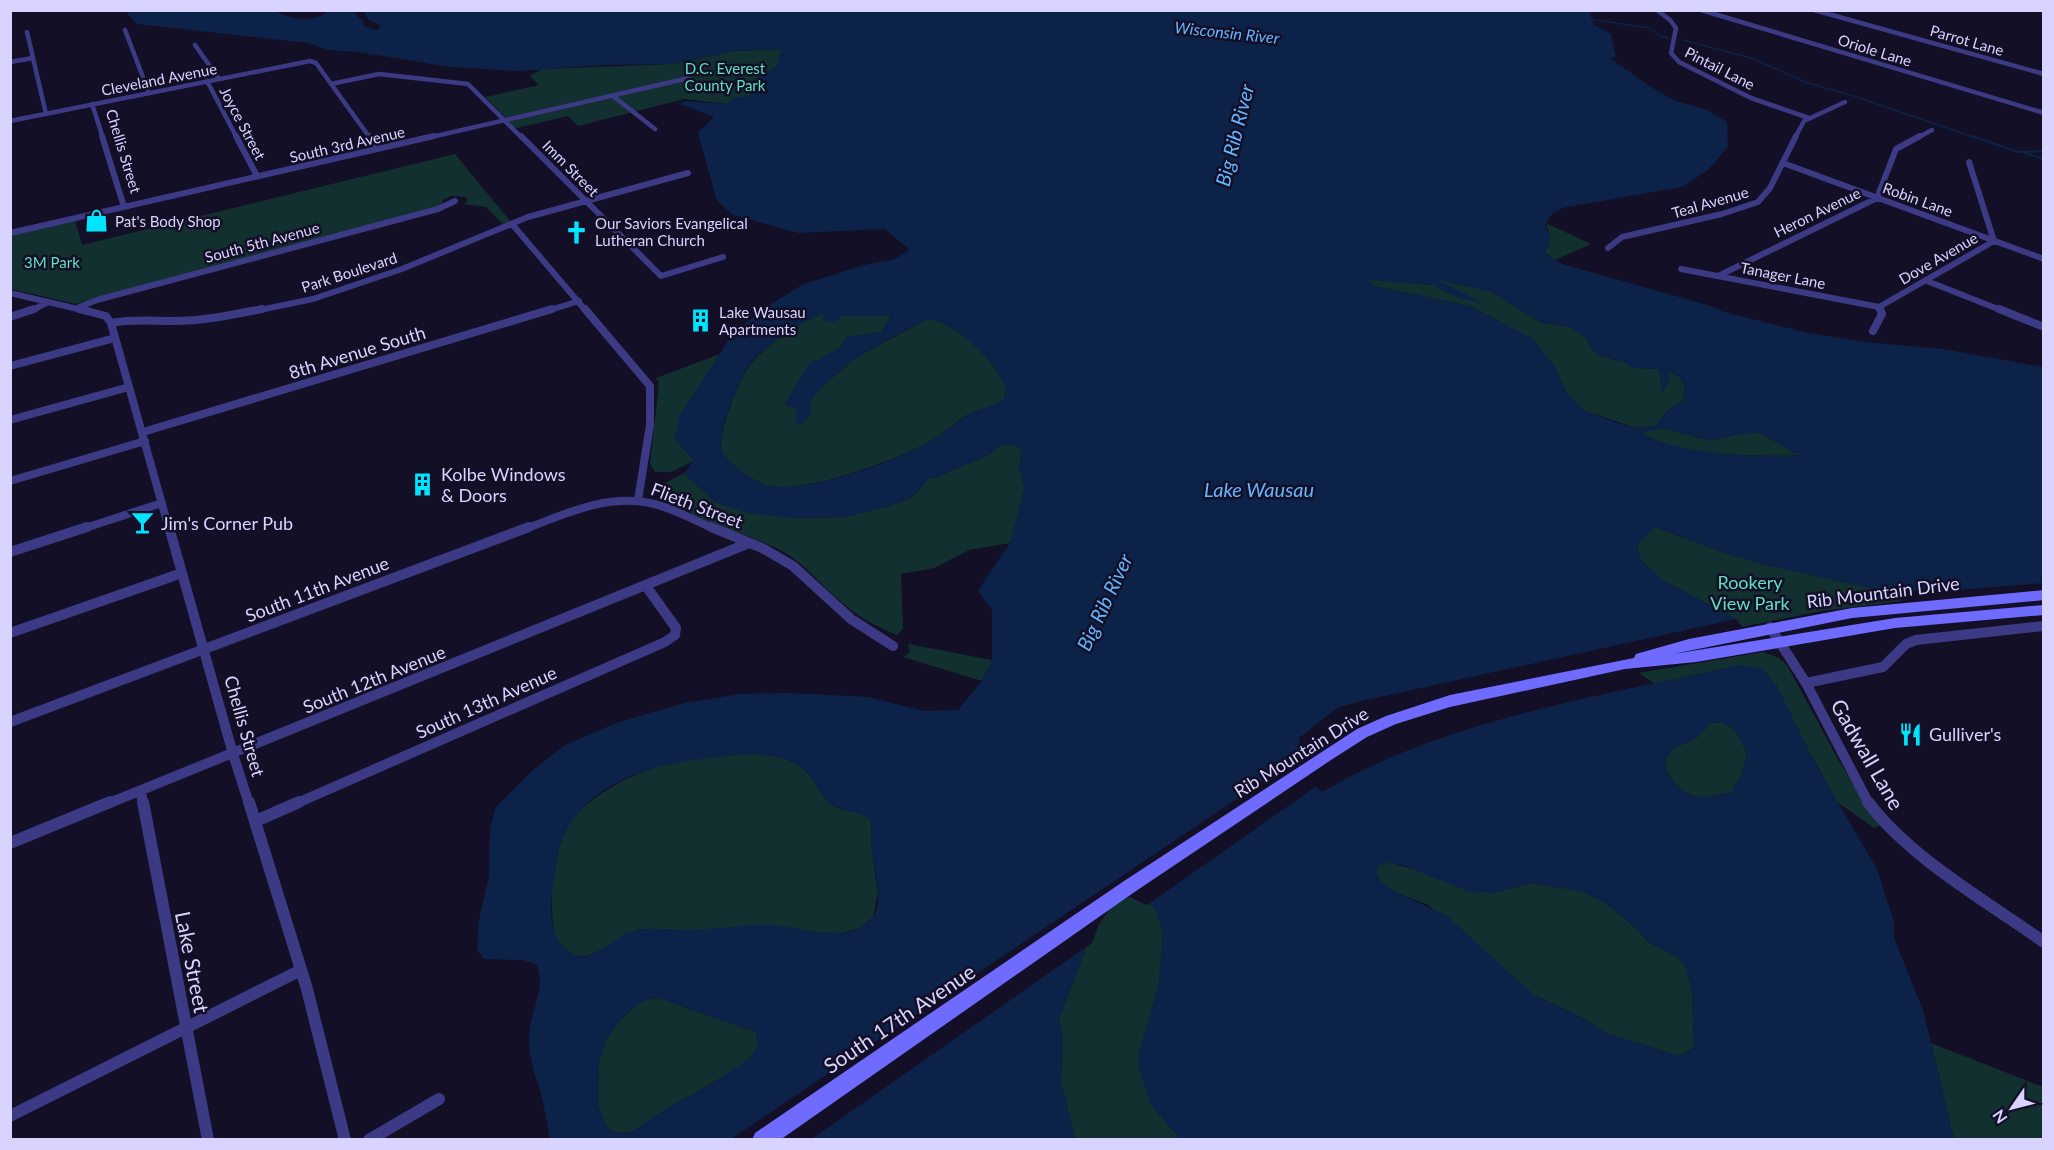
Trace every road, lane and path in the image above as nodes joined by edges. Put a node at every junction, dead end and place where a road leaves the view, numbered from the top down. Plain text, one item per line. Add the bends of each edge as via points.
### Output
1 (1658, 10) edge
2 (1701, 10) edge
3 (1814, 10) edge
4 (125, 30) dead end
5 (27, 32) dead end
6 (195, 45) dead end
7 (33, 58) junction
8 (10, 63) edge
9 (2043, 74) edge
10 (689, 78) dead end
11 (219, 79) junction
12 (207, 81) junction
13 (331, 84) junction
14 (149, 93) junction
15 (613, 96) junction
16 (1845, 102) dead end
17 (92, 104) junction
18 (2043, 113) edge
19 (46, 114) junction
20 (1809, 118) junction
21 (10, 120) edge
22 (505, 120) junction
23 (655, 129) dead end
24 (1932, 130) dead end
25 (378, 149) junction
26 (1969, 162) dead end
27 (1783, 164) junction
28 (688, 173) dead end
29 (257, 177) junction
30 (1877, 198) junction
31 (454, 201) dead end
32 (585, 201) junction
33 (124, 207) junction
34 (512, 224) junction
35 (10, 233) edge
36 (1994, 241) junction
37 (1608, 248) dead end
38 (723, 257) dead end
39 (2043, 260) edge
40 (1681, 268) dead end
41 (1718, 276) junction
42 (1927, 280) junction
43 (10, 292) edge
44 (579, 301) junction
45 (48, 302) junction
46 (1879, 307) junction
47 (77, 308) junction
48 (10, 317) edge
49 (111, 323) junction
50 (2043, 327) edge
51 (1874, 332) dead end
52 (115, 338) junction
53 (10, 366) edge
54 (129, 387) junction
55 (10, 420) edge
56 (144, 437) junction
57 (10, 482) edge
58 (638, 500) junction
59 (162, 503) junction
60 (749, 543) junction
61 (10, 552) edge
62 (182, 573) junction
63 (646, 586) junction
64 (2043, 595) edge
65 (2043, 610) edge
66 (2043, 626) edge
67 (1770, 627) junction
68 (10, 633) edge
69 (1780, 642) junction
70 (893, 646) dead end
71 (204, 650) junction
72 (1625, 664) junction
73 (1806, 683) junction
74 (10, 722) edge
75 (233, 754) junction
76 (141, 791) junction
77 (256, 821) junction
78 (10, 843) edge
79 (1062, 934) joint
80 (2043, 942) edge
81 (301, 970) junction
82 (186, 1028) junction
83 (439, 1099) dead end
84 (10, 1116) edge
85 (208, 1140) edge
86 (345, 1140) edge
87 (369, 1140) edge
88 (762, 1140) edge

1 - 20 street, Pintail Lane via 1675,25 1677,34 1671,53 1676,59 1746,96
2 - 18 street, Oriole Lane
3 - 9 street, Parrot Lane
4 - 14 street
5 - 7 street
6 - 11 street
7 - 8 street
7 - 19 street
10 - 15 street, South 3rd Avenue
11 - 12 street, Cleveland Avenue
11 - 13 street, Cleveland Avenue via 313,62
12 - 14 street, Cleveland Avenue
12 - 29 street, Joyce Street
13 - 22 street, Imm Street via 378,74 467,83
13 - 25 street
14 - 17 street, Cleveland Avenue
15 - 22 street, South 3rd Avenue
15 - 23 street
16 - 20 street
17 - 19 street, Cleveland Avenue
17 - 33 street, Chellis Street
19 - 21 street, Cleveland Avenue
20 - 27 street, Teal Avenue
22 - 25 street, South 3rd Avenue
22 - 32 street, Imm Street
24 - 30 street, Heron Avenue via 1896,149
25 - 29 street, South 3rd Avenue
26 - 36 street, Dove Avenue
27 - 30 street, Robin Lane
27 - 37 street, Teal Avenue via 1758,202 1622,237
28 - 32 street, Park Boulevard
29 - 33 street, South 3rd Avenue
30 - 36 street, Robin Lane
30 - 41 street, Heron Avenue
31 - 47 street, South 5th Avenue via 438,209
32 - 34 street, Park Boulevard
32 - 38 street, Imm Street via 661,276
33 - 35 street, South 3rd Avenue
34 - 44 street, Flieth Street
34 - 49 street, Park Boulevard via 402,269 313,299 205,319 132,319
36 - 39 street, Robin Lane
36 - 42 street, Dove Avenue
40 - 41 street, Tanager Lane
41 - 46 street, Tanager Lane
42 - 46 street, Dove Avenue
42 - 50 street
43 - 45 street
44 - 56 street, 8th Avenue South
44 - 58 street, Flieth Street via 647,380 652,392 644,482
45 - 47 street
45 - 48 street
46 - 51 street via 1882,314
47 - 49 street via 106,316
49 - 52 street, Chellis Street
52 - 53 street
52 - 54 street, Chellis Street
54 - 55 street
54 - 56 street, Chellis Street
56 - 57 street, 8th Avenue South
56 - 59 street, Chellis Street
58 - 60 street, Flieth Street via 663,506
58 - 71 street, South 11th Avenue via 583,507
59 - 61 street
59 - 62 street, Chellis Street
60 - 63 street, South 12th Avenue
60 - 70 street, Flieth Street via 794,566 851,620
62 - 68 street
62 - 71 street, Chellis Street
63 - 75 street, South 12th Avenue
63 - 77 street, South 13th Avenue via 676,628 675,635 665,642
64 - 67 main road, Rib Mountain Drive via 1852,613
65 - 69 main road, Rib Mountain Drive via 1895,623
66 - 73 street via 1916,640 1906,644 1883,667
67 - 69 street, Gadwall Lane
67 - 72 main road, Rib Mountain Drive via 1666,649
69 - 72 main road, Rib Mountain Drive via 1696,657
69 - 73 street, Gadwall Lane
71 - 74 street, South 11th Avenue
71 - 75 street, Chellis Street
72 - 79 main road, Rib Mountain Drive via 1414,711 1362,733
73 - 80 street, Gadwall Lane via 1868,802 1886,826
75 - 76 street, South 12th Avenue
75 - 77 street, Chellis Street
76 - 78 street, South 12th Avenue
76 - 82 street, Lake Street
77 - 81 street, Chellis Street
79 - 88 main road, South 17th Avenue
81 - 82 street
81 - 86 street, Chellis Street
82 - 84 street
82 - 85 street, Lake Street
83 - 87 street

